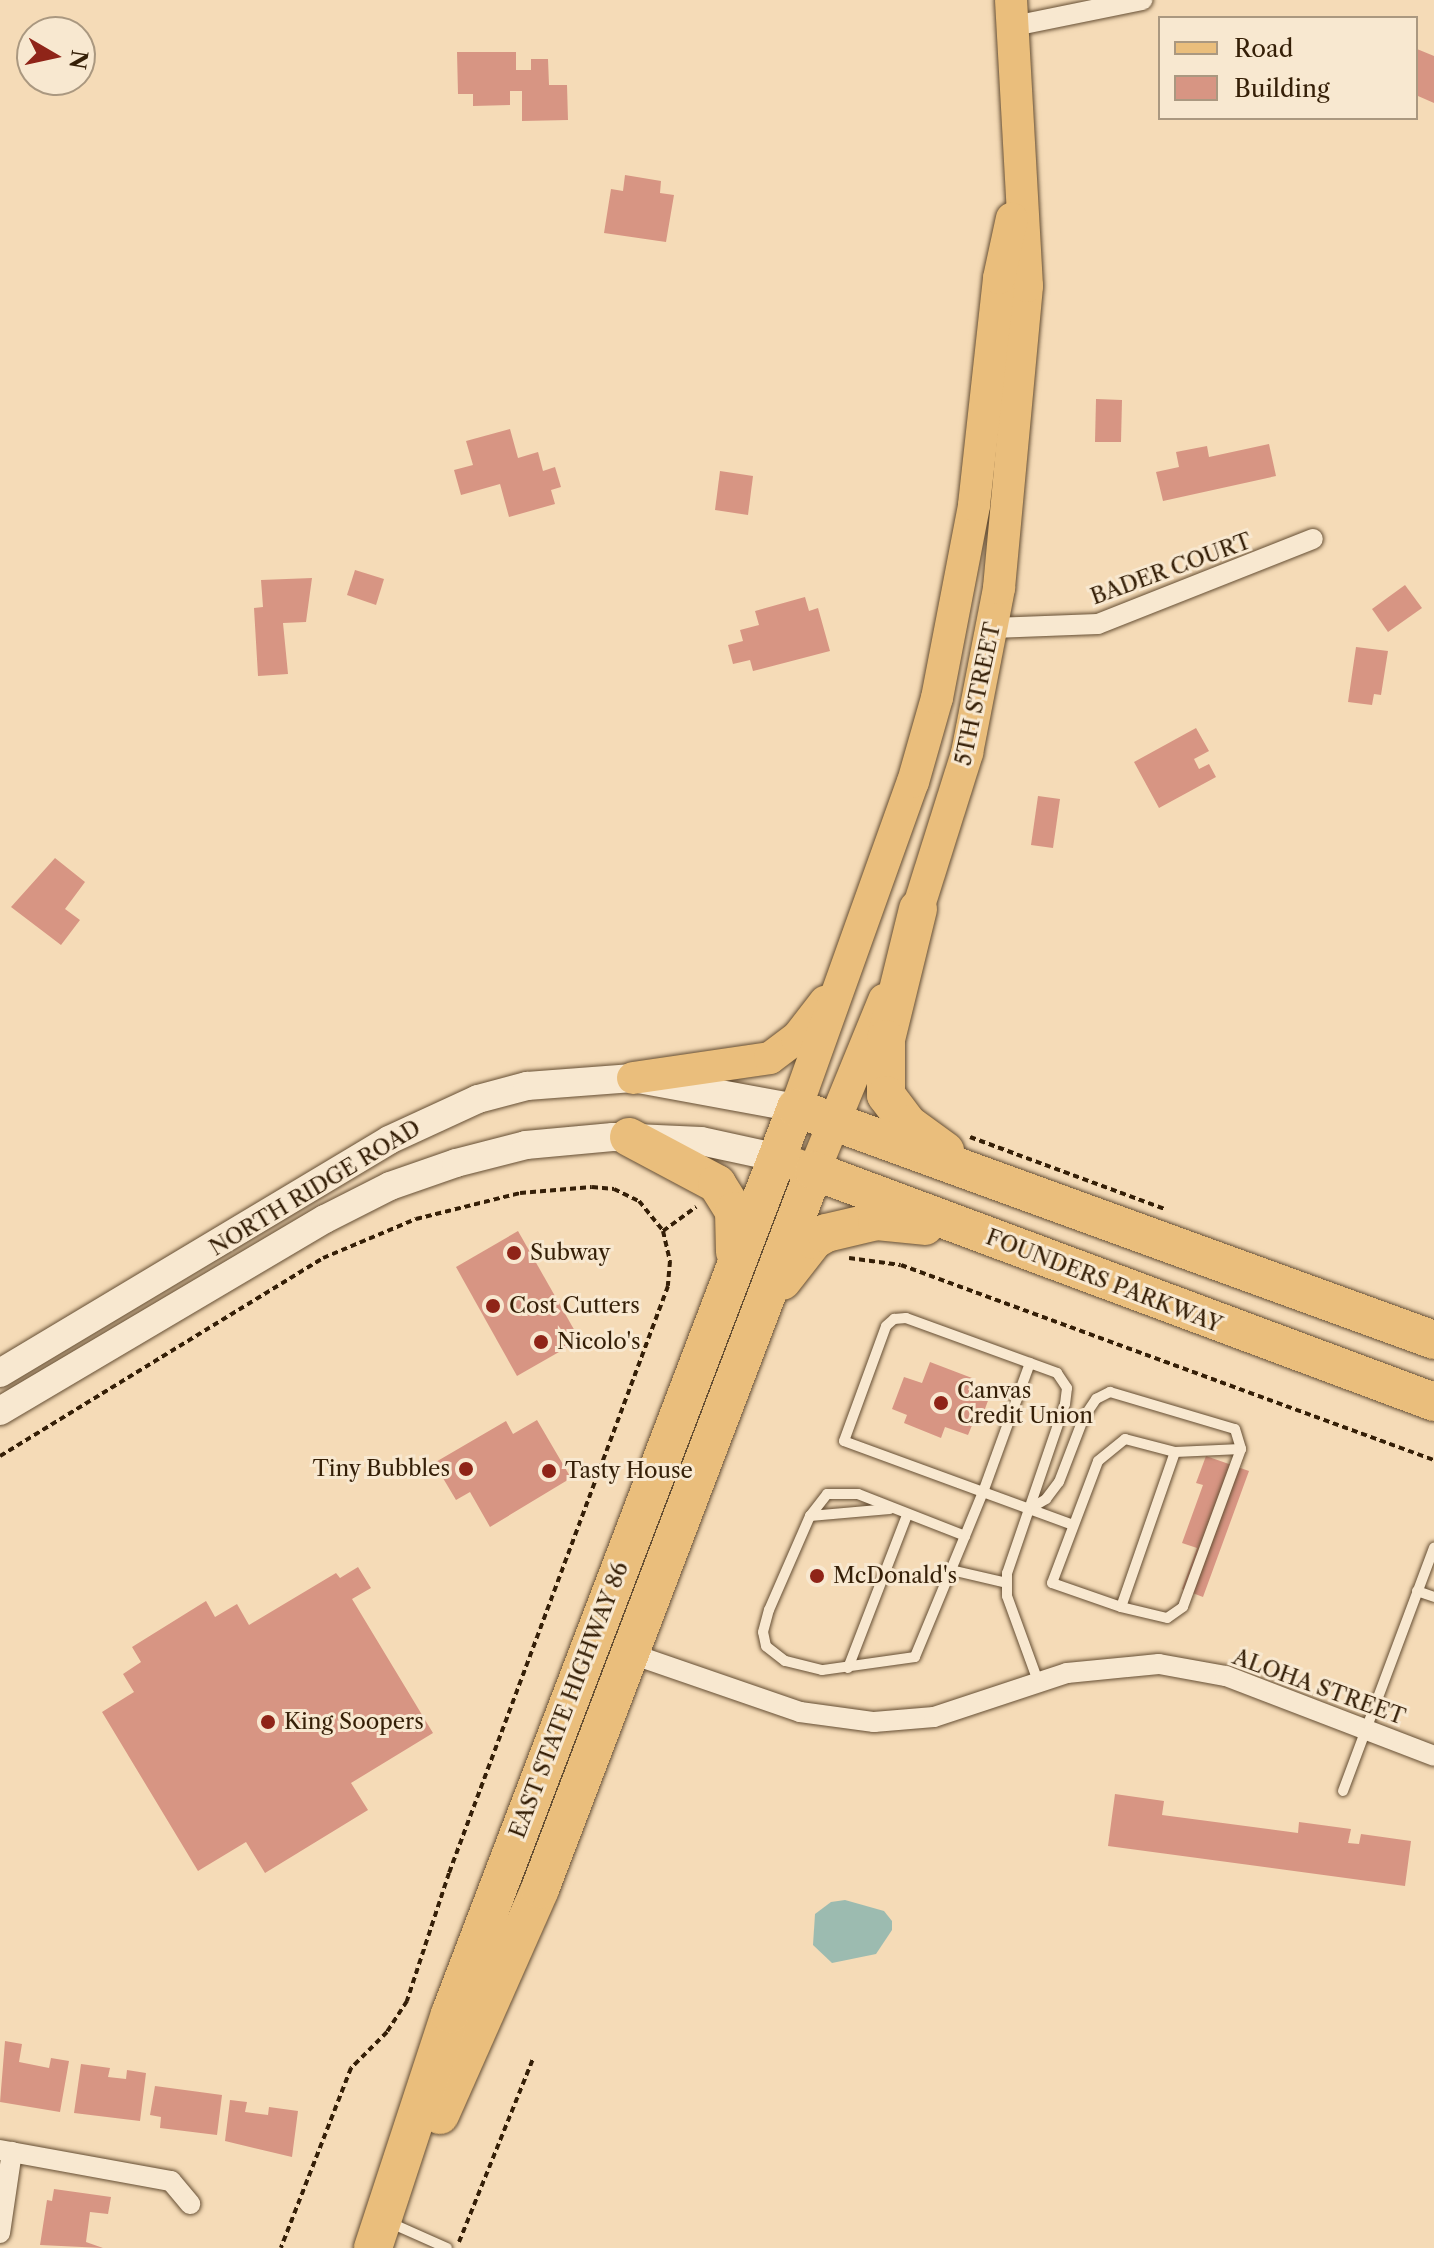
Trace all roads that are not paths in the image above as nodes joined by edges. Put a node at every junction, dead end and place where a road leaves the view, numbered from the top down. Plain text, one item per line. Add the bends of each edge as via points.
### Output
1 (1142, 0) edge
2 (1012, 13) edge
3 (1018, 191) junction
4 (994, 338) junction
5 (1313, 539) dead end
6 (993, 628) junction
7 (950, 637) junction
8 (918, 909) junction
9 (900, 958) junction
10 (846, 974) junction
11 (633, 1078) junction
12 (796, 1108) junction
13 (833, 1122) junction
14 (629, 1137) junction
15 (775, 1157) junction
16 (814, 1171) junction
17 (984, 1177) junction
18 (1013, 1246) junction
19 (722, 1301) junction
20 (753, 1323) junction
21 (1434, 1340) edge
22 (1030, 1363) junction
23 (0, 1373) edge
24 (1434, 1402) edge
25 (0, 1411) edge
26 (1241, 1449) junction
27 (1175, 1452) junction
28 (983, 1492) junction
29 (892, 1509) junction
30 (1029, 1509) junction
31 (907, 1515) junction
32 (810, 1516) junction
33 (1073, 1525) junction
34 (965, 1536) junction
35 (1434, 1547) edge
36 (951, 1570) junction
37 (1007, 1583) junction
38 (1417, 1591) junction
39 (1434, 1597) edge
40 (1121, 1607) junction
41 (629, 1653) junction
42 (848, 1668) junction
43 (1039, 1684) junction
44 (1366, 1730) junction
45 (1434, 1756) edge
46 (1343, 1791) dead end
47 (6, 2151) edge
48 (190, 2204) dead end
49 (0, 2233) edge
50 (383, 2240) edge
51 (447, 2248) edge

1 - 2 street
2 - 3 main road, 5TH STREET
3 - 4 main road, 5TH STREET via 999,278
3 - 6 main road, 5TH STREET via 1027,286
4 - 6 main road via 999,446 981,603 985,623
4 - 7 main road, 5TH STREET via 974,505
5 - 6 street, BADER COURT via 1098,624
6 - 8 main road, 5TH STREET via 967,753
7 - 9 main road via 961,652 961,691
7 - 10 main road, 5TH STREET via 913,782
8 - 9 main road, 5TH STREET
8 - 17 highway via 886,1039 886,1095 908,1124
9 - 13 main road, 5TH STREET
10 - 11 main road via 797,1038 770,1058
10 - 12 main road, 5TH STREET
11 - 12 main road, NORTH RIDGE ROAD
11 - 23 main road, NORTH RIDGE ROAD via 527,1086 447,1112 389,1140
12 - 13 highway
12 - 15 highway, 5TH STREET
13 - 16 main road, 5TH STREET
13 - 17 highway
14 - 15 main road, NORTH RIDGE ROAD via 701,1141
14 - 19 highway via 708,1178 730,1201 737,1245
14 - 25 main road, NORTH RIDGE ROAD via 526,1145 390,1186
15 - 16 main road, FOUNDERS PARKWAY
15 - 19 highway, EAST STATE HIGHWAY 86
16 - 18 highway, FOUNDERS PARKWAY
16 - 20 highway, EAST STATE HIGHWAY 86
17 - 21 highway
18 - 20 highway via 904,1223 877,1221 835,1229 814,1240
18 - 24 highway, FOUNDERS PARKWAY
19 - 50 highway, EAST STATE HIGHWAY 86 via 450,2014
20 - 41 highway, EAST STATE HIGHWAY 86
22 - 28 lane
22 - 28 lane via 906,1318 894,1319 886,1326 855,1410 844,1441
22 - 30 lane via 1057,1373 1067,1388
26 - 27 lane
26 - 30 lane via 1235,1429 1226,1424 1110,1392 1096,1399 1084,1417 1059,1482
26 - 40 lane via 1183,1607 1167,1618
27 - 33 lane via 1137,1439 1114,1444 1098,1461
27 - 40 lane
28 - 30 lane
28 - 34 lane
29 - 31 lane
29 - 32 lane
29 - 32 lane via 858,1494 827,1494
30 - 33 lane
30 - 37 lane
31 - 34 lane
31 - 42 lane
32 - 42 lane via 769,1610 763,1632 766,1646 785,1661 822,1670
33 - 40 lane via 1052,1583
34 - 36 lane
35 - 38 lane
36 - 37 lane
36 - 42 lane via 915,1657
37 - 43 lane
38 - 39 lane
38 - 44 lane
41 - 43 street, ALOHA STREET via 800,1712 845,1721 934,1717
41 - 50 highway, EAST STATE HIGHWAY 86 via 540,1889
43 - 44 street, ALOHA STREET via 1067,1673 1159,1664 1226,1676
44 - 45 street, ALOHA STREET
44 - 46 lane
47 - 48 street via 171,2181
47 - 49 street
50 - 51 lane

